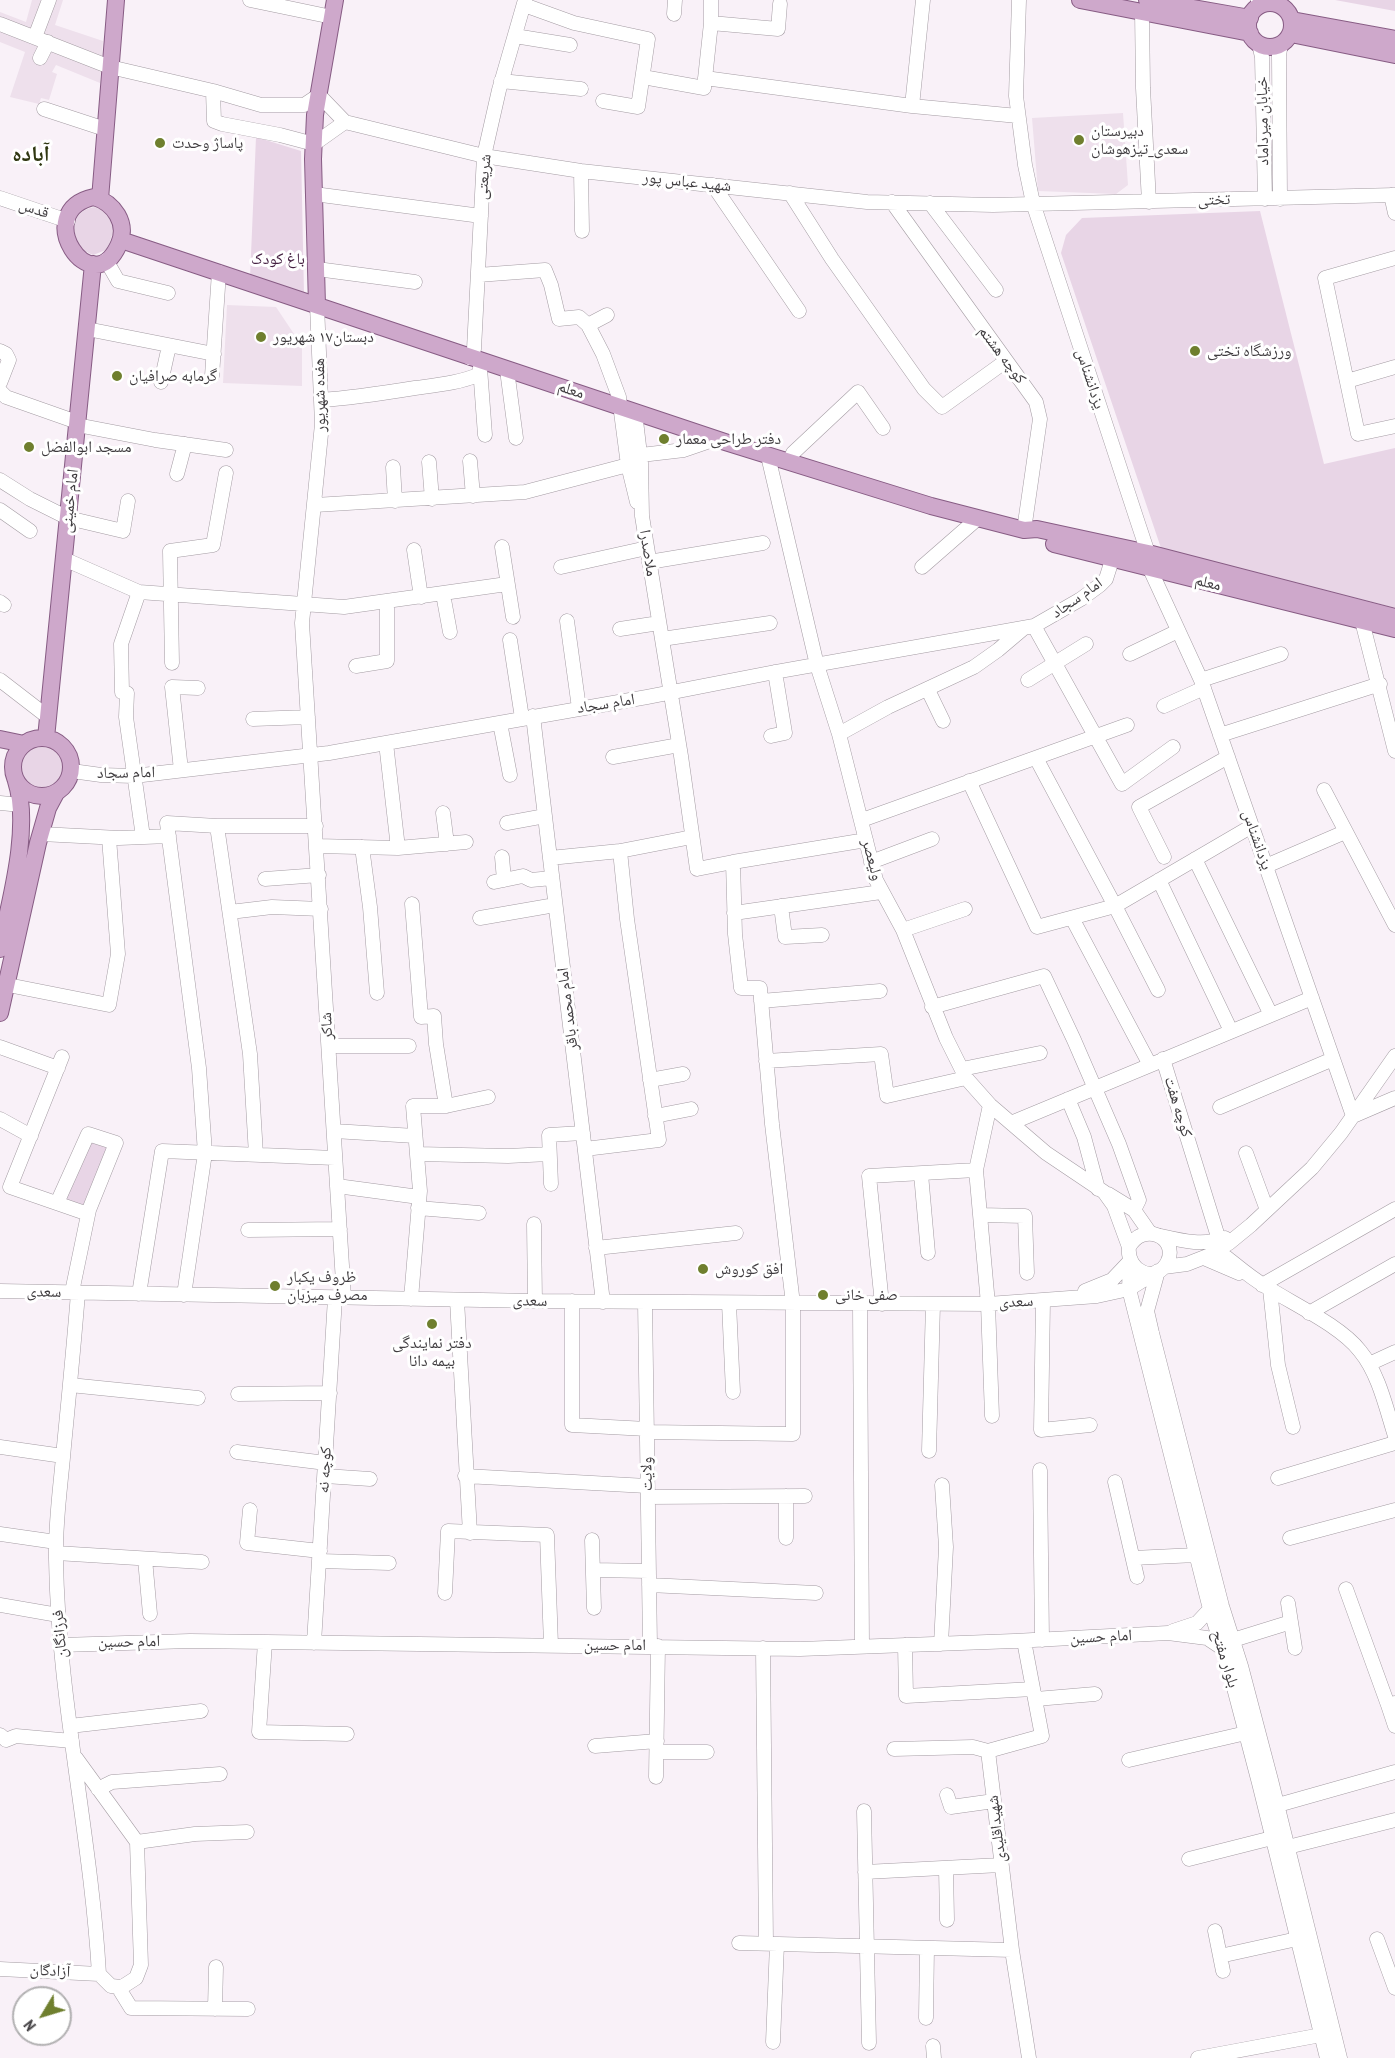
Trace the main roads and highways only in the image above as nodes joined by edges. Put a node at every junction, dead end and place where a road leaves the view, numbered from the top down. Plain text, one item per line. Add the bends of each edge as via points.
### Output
1 (116, 0) edge
2 (335, 0) edge
3 (1080, 0) edge
4 (1277, 2) edge
5 (1144, 6) edge
6 (1255, 20) edge
7 (1288, 33) junction
8 (1344, 37) junction
9 (1395, 39) edge
10 (1395, 55) edge
11 (100, 199) junction
12 (121, 240) junction
13 (99, 262) junction
14 (317, 305) junction
15 (1024, 530) junction
16 (1149, 561) junction
17 (1395, 617) edge
18 (1395, 629) edge
19 (46, 738) junction
20 (0, 739) edge
21 (24, 744) junction
22 (0, 756) edge
23 (15, 774) junction
24 (56, 794) junction
25 (5, 904) edge
26 (0, 949) edge
27 (0, 1013) edge

1 - 11 main road
2 - 14 main road, هفده شهریور via 314,144
3 - 5 main road
4 - 6 main road via 1271,3
4 - 7 main road via 1289,13
5 - 6 main road
6 - 7 main road via 1274,47
7 - 8 main road
8 - 9 main road
8 - 10 main road
11 - 12 main road via 112,205 118,215
11 - 13 main road via 85,199 77,205 68,221 66,236 75,256 84,262
12 - 13 main road via 111,256
12 - 14 main road, معلم
13 - 19 main road, امام خمینی via 87,329
14 - 15 main road, معلم via 477,364 507,370 768,456
15 - 16 main road, معلم via 1037,529
15 - 16 main road, معلم via 1034,539 1112,560
16 - 17 main road, معلم
16 - 18 main road, معلم
19 - 21 main road
19 - 24 main road via 63,746 72,771
20 - 21 main road
21 - 23 main road via 14,759
22 - 23 main road
23 - 24 main road via 22,788 38,796
23 - 25 main road via 22,825
24 - 27 main road via 40,834
25 - 26 main road

